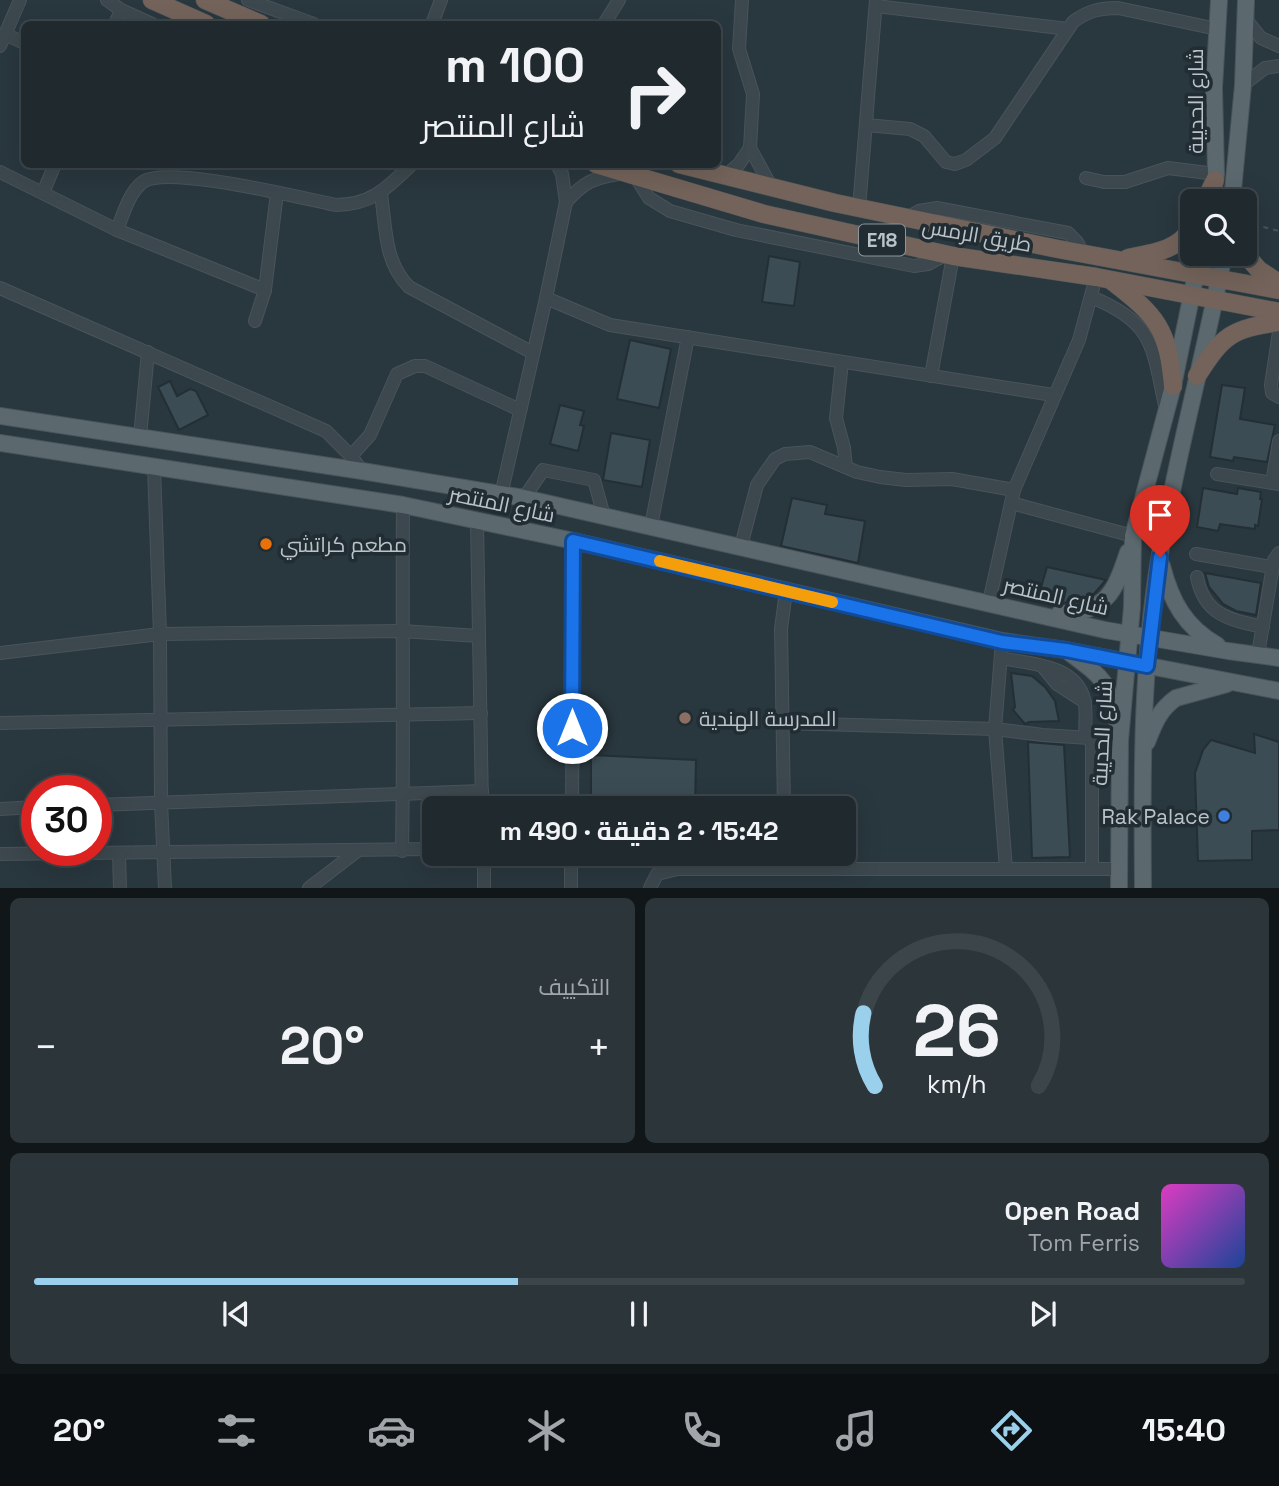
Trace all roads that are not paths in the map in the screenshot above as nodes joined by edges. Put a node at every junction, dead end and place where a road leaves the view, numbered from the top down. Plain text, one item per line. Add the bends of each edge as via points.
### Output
1 (20, 0) edge
2 (107, 0) edge
3 (152, 0) edge
4 (205, 0) edge
5 (248, 0) edge
6 (441, 0) edge
7 (619, 0) edge
8 (742, 0) edge
9 (1219, 0) edge
10 (1246, 0) edge
11 (876, 3) edge
12 (121, 10) junction
13 (1245, 18) junction
14 (116, 21) edge
15 (145, 21) edge
16 (199, 21) edge
17 (254, 21) edge
18 (306, 21) edge
19 (433, 21) edge
20 (606, 21) edge
21 (1068, 29) junction
22 (1217, 29) junction
23 (2, 40) edge
24 (21, 43) edge
25 (1279, 46) edge
26 (1279, 66) edge
27 (1243, 85) junction
28 (866, 125) junction
29 (750, 148) junction
30 (53, 168) edge
31 (408, 168) edge
32 (559, 168) edge
33 (610, 168) edge
34 (693, 168) edge
35 (0, 172) edge
36 (630, 174) junction
37 (724, 177) junction
38 (1216, 177) junction
39 (1086, 178) dead end
40 (772, 188) junction
41 (1210, 189) edge
42 (1214, 189) edge
43 (1233, 189) edge
44 (43, 193) junction
45 (277, 193) junction
46 (381, 194) junction
47 (566, 202) junction
48 (859, 208) junction
49 (117, 230) junction
50 (1180, 242) edge
51 (950, 255) junction
52 (1121, 260) junction
53 (1197, 266) edge
54 (1222, 266) edge
55 (1255, 266) edge
56 (1195, 275) junction
57 (1103, 279) junction
58 (1220, 280) junction
59 (1279, 283) edge
60 (0, 288) edge
61 (265, 290) junction
62 (1279, 290) edge
63 (1191, 295) junction
64 (547, 298) junction
65 (1091, 298) junction
66 (1215, 300) junction
67 (1279, 312) edge
68 (255, 321) dead end
69 (1279, 322) edge
70 (1279, 332) edge
71 (688, 338) junction
72 (148, 352) junction
73 (533, 353) junction
74 (842, 362) junction
75 (931, 376) junction
76 (1198, 376) junction
77 (1173, 386) junction
78 (1053, 395) junction
79 (1279, 397) edge
80 (520, 411) junction
81 (1166, 412) junction
82 (0, 416) edge
83 (140, 438) junction
84 (1279, 441) edge
85 (0, 443) edge
86 (351, 456) junction
87 (154, 467) junction
88 (846, 467) junction
89 (362, 471) junction
90 (1217, 474) dead end
91 (1275, 483) edge
92 (501, 495) junction
93 (1012, 497) junction
94 (523, 498) junction
95 (403, 505) junction
96 (604, 516) junction
97 (477, 520) junction
98 (652, 526) junction
99 (1133, 536) junction
100 (573, 541) junction
101 (741, 546) junction
102 (1279, 553) edge
103 (1196, 554) dead end
104 (1160, 557) junction
105 (1272, 567) junction
106 (1197, 577) dead end
107 (786, 591) junction
108 (989, 602) junction
109 (1273, 606) edge
110 (1042, 615) junction
111 (1263, 627) junction
112 (401, 631) junction
113 (160, 634) junction
114 (1130, 634) junction
115 (479, 636) junction
116 (1150, 638) junction
117 (1001, 650) junction
118 (1066, 650) junction
119 (1228, 652) junction
120 (0, 653) edge
121 (1258, 654) junction
122 (1279, 658) edge
123 (1128, 662) junction
124 (1147, 666) junction
125 (1229, 683) junction
126 (1279, 691) edge
127 (481, 713) junction
128 (404, 715) junction
129 (161, 719) junction
130 (0, 723) edge
131 (782, 723) junction
132 (995, 729) junction
133 (1088, 737) junction
134 (1120, 740) junction
135 (1142, 758) junction
136 (482, 791) junction
137 (403, 794) junction
138 (482, 796) edge
139 (572, 796) edge
140 (784, 796) edge
141 (161, 803) junction
142 (112, 805) edge
143 (21, 808) edge
144 (0, 809) edge
145 (422, 850) edge
146 (356, 851) junction
147 (402, 851) junction
148 (163, 853) junction
149 (0, 854) edge
150 (119, 854) junction
151 (484, 866) edge
152 (571, 866) edge
153 (785, 866) edge
154 (785, 869) junction
155 (1006, 869) junction
156 (1091, 869) junction
157 (1118, 869) junction
158 (120, 887) edge
159 (165, 887) edge
160 (309, 887) edge
161 (484, 887) edge
162 (571, 887) edge
163 (650, 887) edge
164 (1119, 887) edge
165 (1143, 887) edge

1 - 23 street
2 - 12 street
3 - 16 highway
4 - 17 highway
5 - 18 street
6 - 19 street
7 - 20 street
8 - 29 street via 739,49 753,94
9 - 22 main road, شارع الحديبة
10 - 13 main road, شارع الحديبة
11 - 21 street
11 - 28 street
12 - 14 street
12 - 15 street
13 - 25 street via 1261,38
13 - 27 main road, شارع الحديبة
21 - 22 street via 1089,12 1118,8
21 - 28 street via 995,138 966,159 946,162 924,136 910,129
22 - 38 main road, شارع الحديبة
23 - 24 street
26 - 27 street via 1265,68
27 - 43 main road, شارع الحديبة
28 - 48 street
29 - 37 street
29 - 40 street
30 - 44 street
31 - 46 street
32 - 47 street
33 - 36 highway, طريق الرمس / E18
34 - 37 highway, طريق الرمس / E18
35 - 44 street
36 - 47 street via 598,177 582,184
36 - 51 highway, طريق الرمس / E18 via 764,214
37 - 40 highway, طريق الرمس / E18
38 - 39 street via 1168,168 1125,182
38 - 41 highway
38 - 42 main road, شارع الحديبة
40 - 48 highway, طريق الرمس / E18
44 - 49 street
45 - 46 street via 348,205
45 - 49 street via 209,180 153,177 135,191
45 - 61 street
46 - 73 street via 391,261 400,278
47 - 64 street
48 - 52 highway, طريق الرمس / E18
49 - 61 street
50 - 52 highway
51 - 57 highway, طريق الرمس / E18
51 - 75 street
52 - 56 highway, طريق الرمس / E18
53 - 56 main road, شارع الحديبة
54 - 58 main road, شارع الحديبة
55 - 59 highway
56 - 58 highway, E18
56 - 63 main road, شارع الحديبة
57 - 63 highway, طريق الرمس / E18
57 - 65 street
57 - 77 highway via 1136,300 1160,325 1171,358
58 - 62 highway, E18
58 - 66 main road, شارع الحديبة
60 - 72 street
61 - 68 street
63 - 66 highway, E18
63 - 77 main road, شارع الحديبة
64 - 71 street via 610,325
64 - 73 street
65 - 78 street via 1079,340
65 - 81 street via 1125,313 1143,329 1153,351
66 - 67 highway, E18
66 - 76 main road, شارع الحديبة
69 - 76 highway via 1233,333 1212,353
70 - 79 street via 1271,385 1272,393
71 - 74 street
71 - 98 street
72 - 83 street
72 - 86 street via 326,431
73 - 80 street
74 - 75 street
74 - 88 street via 836,418
75 - 78 street
76 - 104 main road, شارع الحديبة
77 - 81 main road, شارع الحديبة
78 - 93 street
80 - 86 street via 425,366 415,366 397,374 370,435
80 - 92 street
81 - 99 main road, شارع الحديبة
82 - 83 main road, شارع المنتصر
83 - 89 main road, شارع المنتصر
84 - 91 street
85 - 87 main road, شارع المنتصر
86 - 89 street
87 - 95 main road, شارع المنتصر
87 - 113 street
88 - 93 street via 906,480 952,479
88 - 101 street via 810,452 775,459 757,485
89 - 92 main road, شارع المنتصر
90 - 91 street
92 - 94 main road, شارع المنتصر
93 - 99 street
93 - 108 street
94 - 96 main road, شارع المنتصر
94 - 96 street via 542,470 594,480
95 - 97 main road, شارع المنتصر
95 - 112 street
96 - 98 main road, شارع المنتصر
97 - 100 main road, شارع المنتصر
97 - 115 street
98 - 101 main road, شارع المنتصر
99 - 110 main road via 1117,584 1105,601 1078,612
99 - 114 main road, شارع الحديبة
100 - 107 main road, شارع المنتصر
100 - 139 street
101 - 108 main road, شارع المنتصر
102 - 105 street
103 - 105 street
104 - 116 main road, شارع الحديبة
104 - 119 main road via 1175,606 1203,637
105 - 109 street
106 - 111 street via 1202,594 1219,614
107 - 117 main road, شارع المنتصر
107 - 131 street via 781,629
108 - 110 main road, شارع المنتصر
109 - 111 street
110 - 114 main road, شارع المنتصر
111 - 121 street
112 - 113 street
112 - 115 street
112 - 128 street
113 - 120 street
113 - 129 street
114 - 116 main road, شارع المنتصر
114 - 123 main road, شارع الحديبة
115 - 127 street
116 - 119 main road, شارع المنتصر
116 - 124 main road, شارع الحديبة
117 - 118 main road, شارع المنتصر
117 - 132 street
117 - 133 street via 1042,667 1065,691 1085,702
118 - 123 main road, شارع المنتصر
118 - 134 main road via 1107,685
119 - 121 main road, شارع المنتصر
121 - 122 main road, شارع المنتصر
123 - 124 main road, شارع المنتصر
123 - 134 main road, شارع الحديبة
124 - 125 main road, شارع المنتصر
124 - 135 main road, شارع الحديبة
125 - 126 main road, شارع المنتصر
125 - 135 main road via 1169,703 1157,716
127 - 128 street
127 - 136 street
128 - 129 street
128 - 137 street
129 - 130 street
129 - 141 street
131 - 132 street
131 - 140 street
132 - 133 street
132 - 155 street
133 - 134 street
133 - 156 street
134 - 157 main road, شارع الحديبة
135 - 165 main road, شارع الحديبة
136 - 137 street
136 - 138 street
137 - 141 street
137 - 147 street
141 - 142 street
141 - 148 street
143 - 144 street
145 - 147 street
146 - 147 street
146 - 148 street
146 - 160 street
148 - 150 street
148 - 159 street
149 - 150 street
150 - 158 street
151 - 161 street
152 - 162 street
153 - 154 street
154 - 155 street
154 - 163 street via 678,869 657,874
155 - 156 street
156 - 157 street
157 - 164 main road, شارع الحديبة

